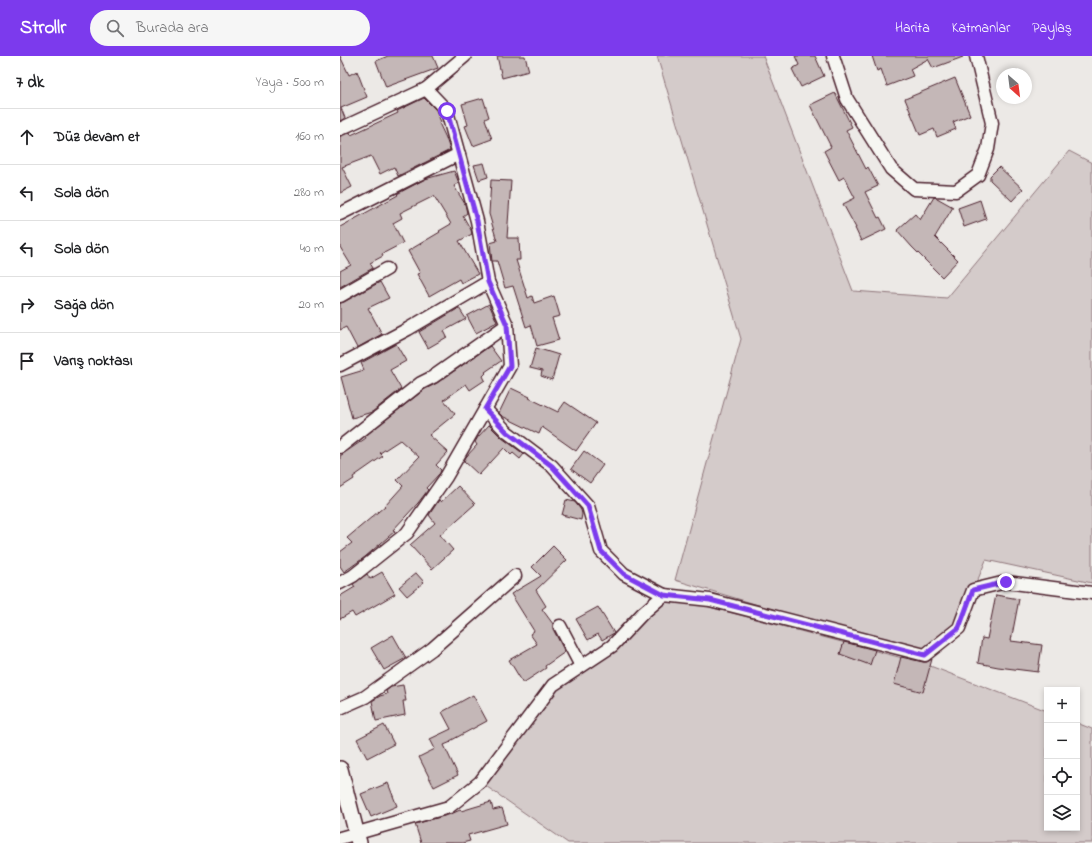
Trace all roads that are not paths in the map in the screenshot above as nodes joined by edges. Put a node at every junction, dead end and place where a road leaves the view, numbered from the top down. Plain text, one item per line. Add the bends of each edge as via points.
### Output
1 (465, 56) edge
2 (832, 56) edge
3 (976, 56) edge
4 (426, 89) junction
5 (340, 130) edge
6 (459, 154) junction
7 (340, 214) edge
8 (388, 269) dead end
9 (488, 282) junction
10 (340, 296) edge
11 (507, 325) junction
12 (340, 365) edge
13 (485, 409) junction
14 (340, 447) edge
15 (515, 576) dead end
16 (340, 583) edge
17 (1092, 593) edge
18 (664, 595) junction
19 (560, 626) dead end
20 (582, 666) junction
21 (340, 708) edge
22 (340, 769) edge
23 (340, 838) edge
24 (358, 838) edge

1 - 4 street
2 - 3 street via 847,99 891,169 914,189 956,191 978,175 988,149 992,123
4 - 5 street
4 - 6 street via 447,111
6 - 7 street
6 - 9 street via 477,221
8 - 10 street
9 - 11 street
9 - 12 street
11 - 13 street via 510,366
11 - 14 street via 421,383
13 - 16 street via 446,477 407,533 353,576
13 - 18 street via 507,432 552,466 588,506 601,551 624,574
15 - 21 street via 432,649 365,697
17 - 18 street via 1006,582 973,590 959,628 925,655 710,600
18 - 20 street via 612,646
19 - 20 street
20 - 24 street via 553,685 480,782 449,807
22 - 24 street
23 - 24 street

